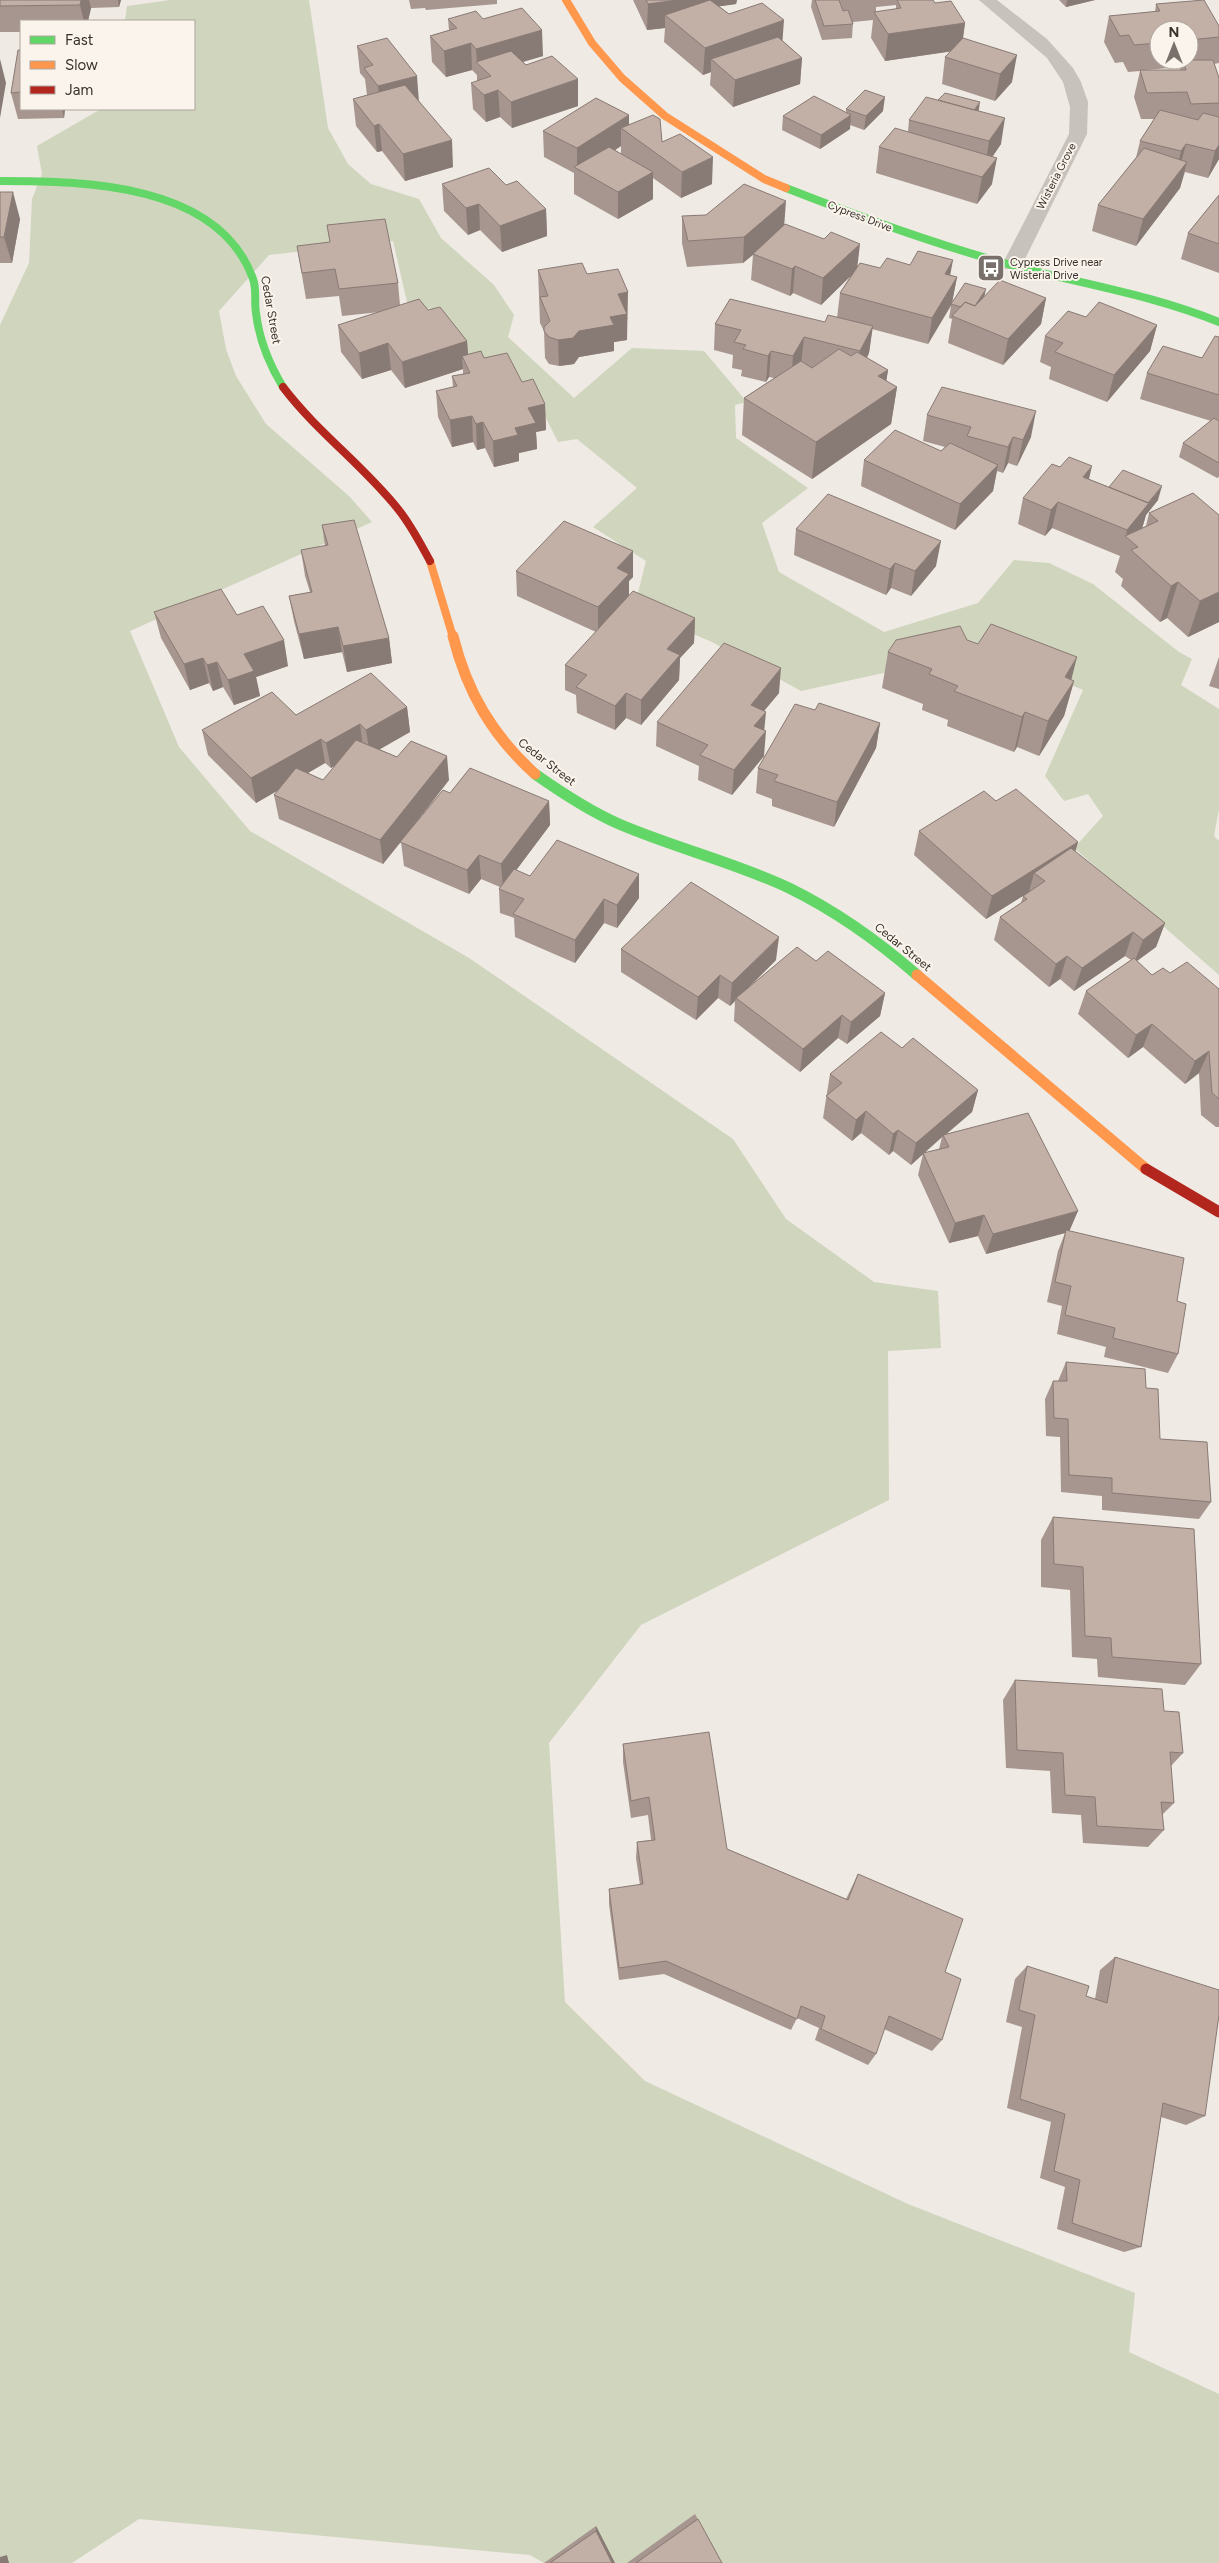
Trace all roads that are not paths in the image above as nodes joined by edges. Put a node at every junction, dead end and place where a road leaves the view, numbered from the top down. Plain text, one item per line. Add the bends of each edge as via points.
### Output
1 (566, 0) edge
2 (987, 0) edge
3 (0, 181) edge
4 (1012, 265) junction
5 (1219, 322) edge
6 (1219, 1212) edge

1 - 4 street, Cypress Drive via 592,43 622,78 665,116 764,179 880,225
2 - 4 street, Wisteria Grove via 1062,64 1078,98 1080,112 1078,134
3 - 6 street, Cedar Street via 42,180 140,192 204,218 225,234 242,255 253,279 263,347 281,383 310,422 385,491 423,544 438,584 459,669 477,712 509,751 601,818 769,879 839,914 904,964 1047,1088 1164,1182
4 - 5 street, Cypress Drive via 1108,287 1184,308

